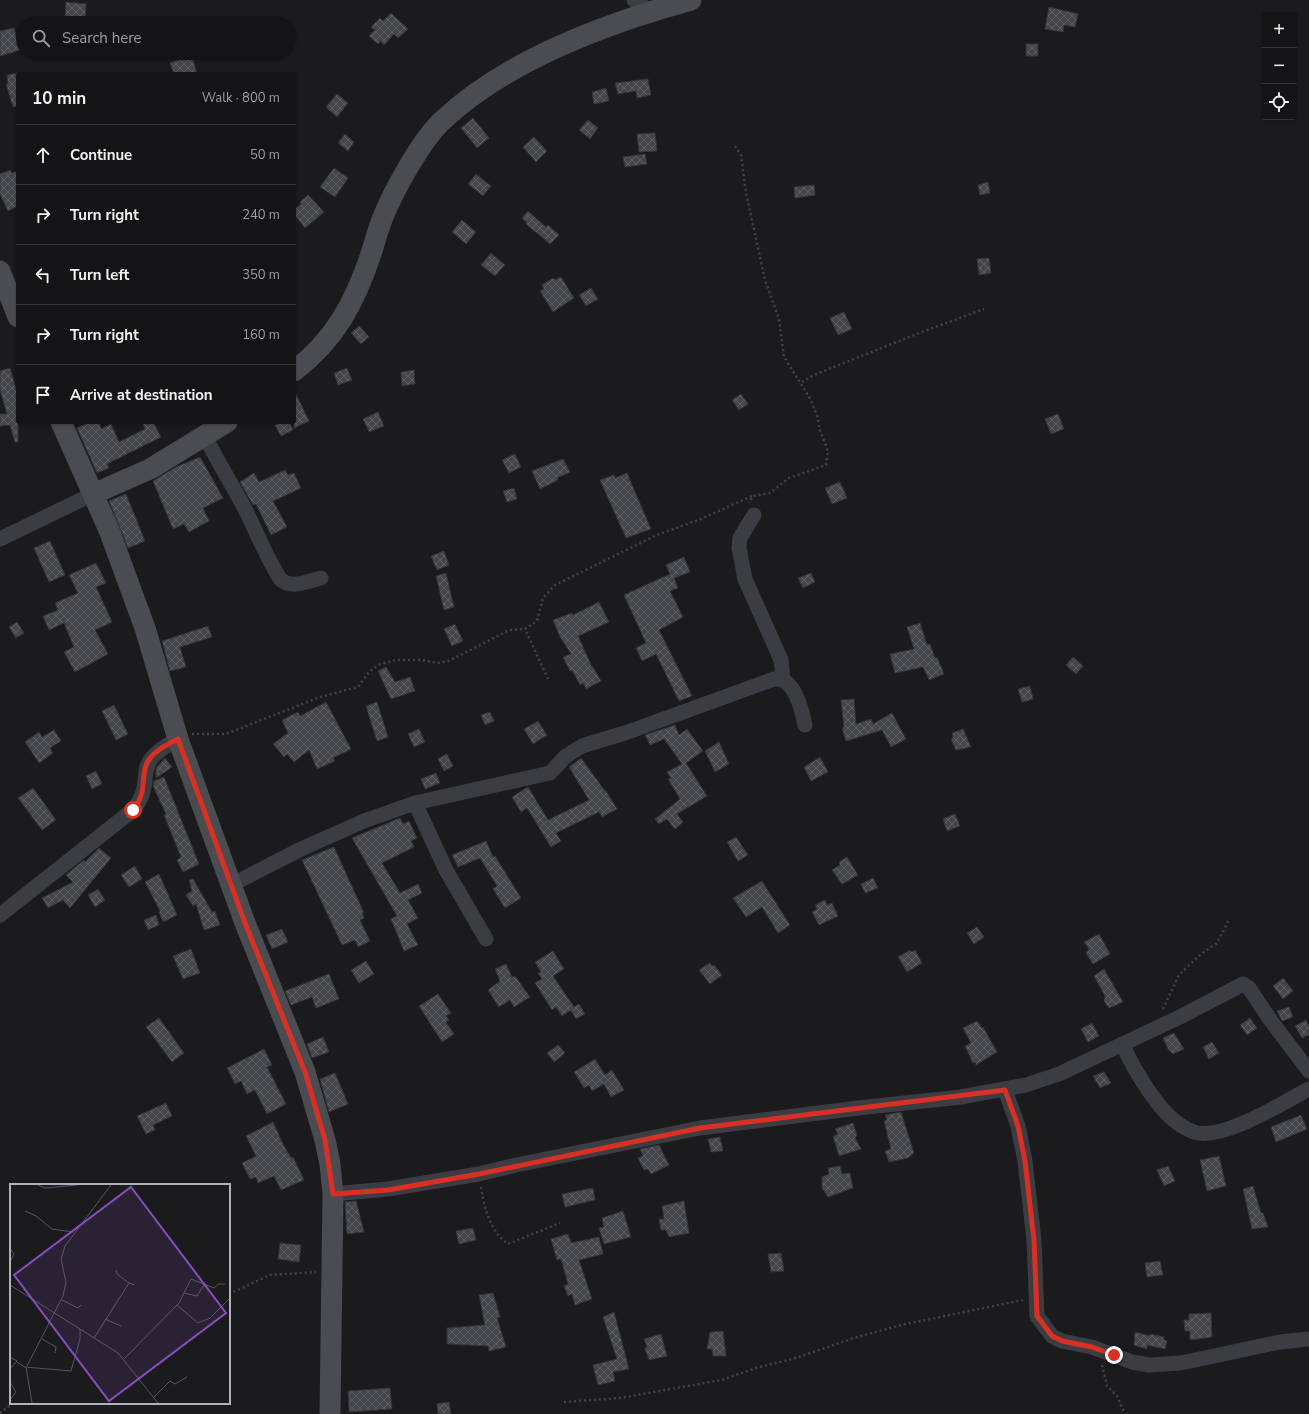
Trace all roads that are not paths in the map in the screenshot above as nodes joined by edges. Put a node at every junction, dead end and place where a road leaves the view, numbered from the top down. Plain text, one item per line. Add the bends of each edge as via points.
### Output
1 (634, 0) edge
2 (691, 0) edge
3 (651, 12) junction
4 (0, 271) edge
5 (16, 311) edge
6 (296, 369) edge
7 (61, 424) edge
8 (224, 424) edge
9 (205, 436) junction
10 (93, 494) junction
11 (750, 512) road end
12 (0, 539) edge
13 (321, 578) dead end
14 (783, 680) junction
15 (805, 725) dead end
16 (178, 739) junction
17 (415, 803) junction
18 (231, 885) junction
19 (0, 915) edge
20 (486, 940) dead end
21 (1123, 1044) junction
22 (1309, 1071) edge
23 (1309, 1089) edge
24 (1005, 1090) junction
25 (333, 1194) junction
26 (1309, 1339) edge
27 (330, 1414) edge

1 - 3 street
2 - 3 street
3 - 6 street via 571,41 520,65 502,75 443,120 426,141 397,188 383,217 352,300 336,329 315,354
4 - 5 street
7 - 10 street
8 - 9 street
9 - 10 street via 139,474
9 - 13 street via 280,578 293,585
10 - 12 street
10 - 16 street via 145,628
11 - 14 street via 739,548 745,579 781,660
14 - 15 street via 798,701
14 - 17 street via 778,678 768,681 582,746 566,756 550,773
16 - 18 street
16 - 19 street via 161,748 148,760 143,792 133,810
17 - 18 street via 334,833
17 - 20 street via 446,870
18 - 25 street via 305,1072 325,1140
21 - 22 street via 1243,984 1249,988
21 - 23 street via 1130,1062 1158,1104 1181,1126 1195,1133 1206,1134 1229,1129
21 - 24 street via 1059,1074
24 - 25 street via 700,1128 479,1174 388,1190
24 - 26 street via 1018,1126 1025,1161 1034,1240 1037,1316 1052,1336 1132,1362 1165,1365 1242,1352 1280,1342
25 - 27 street

